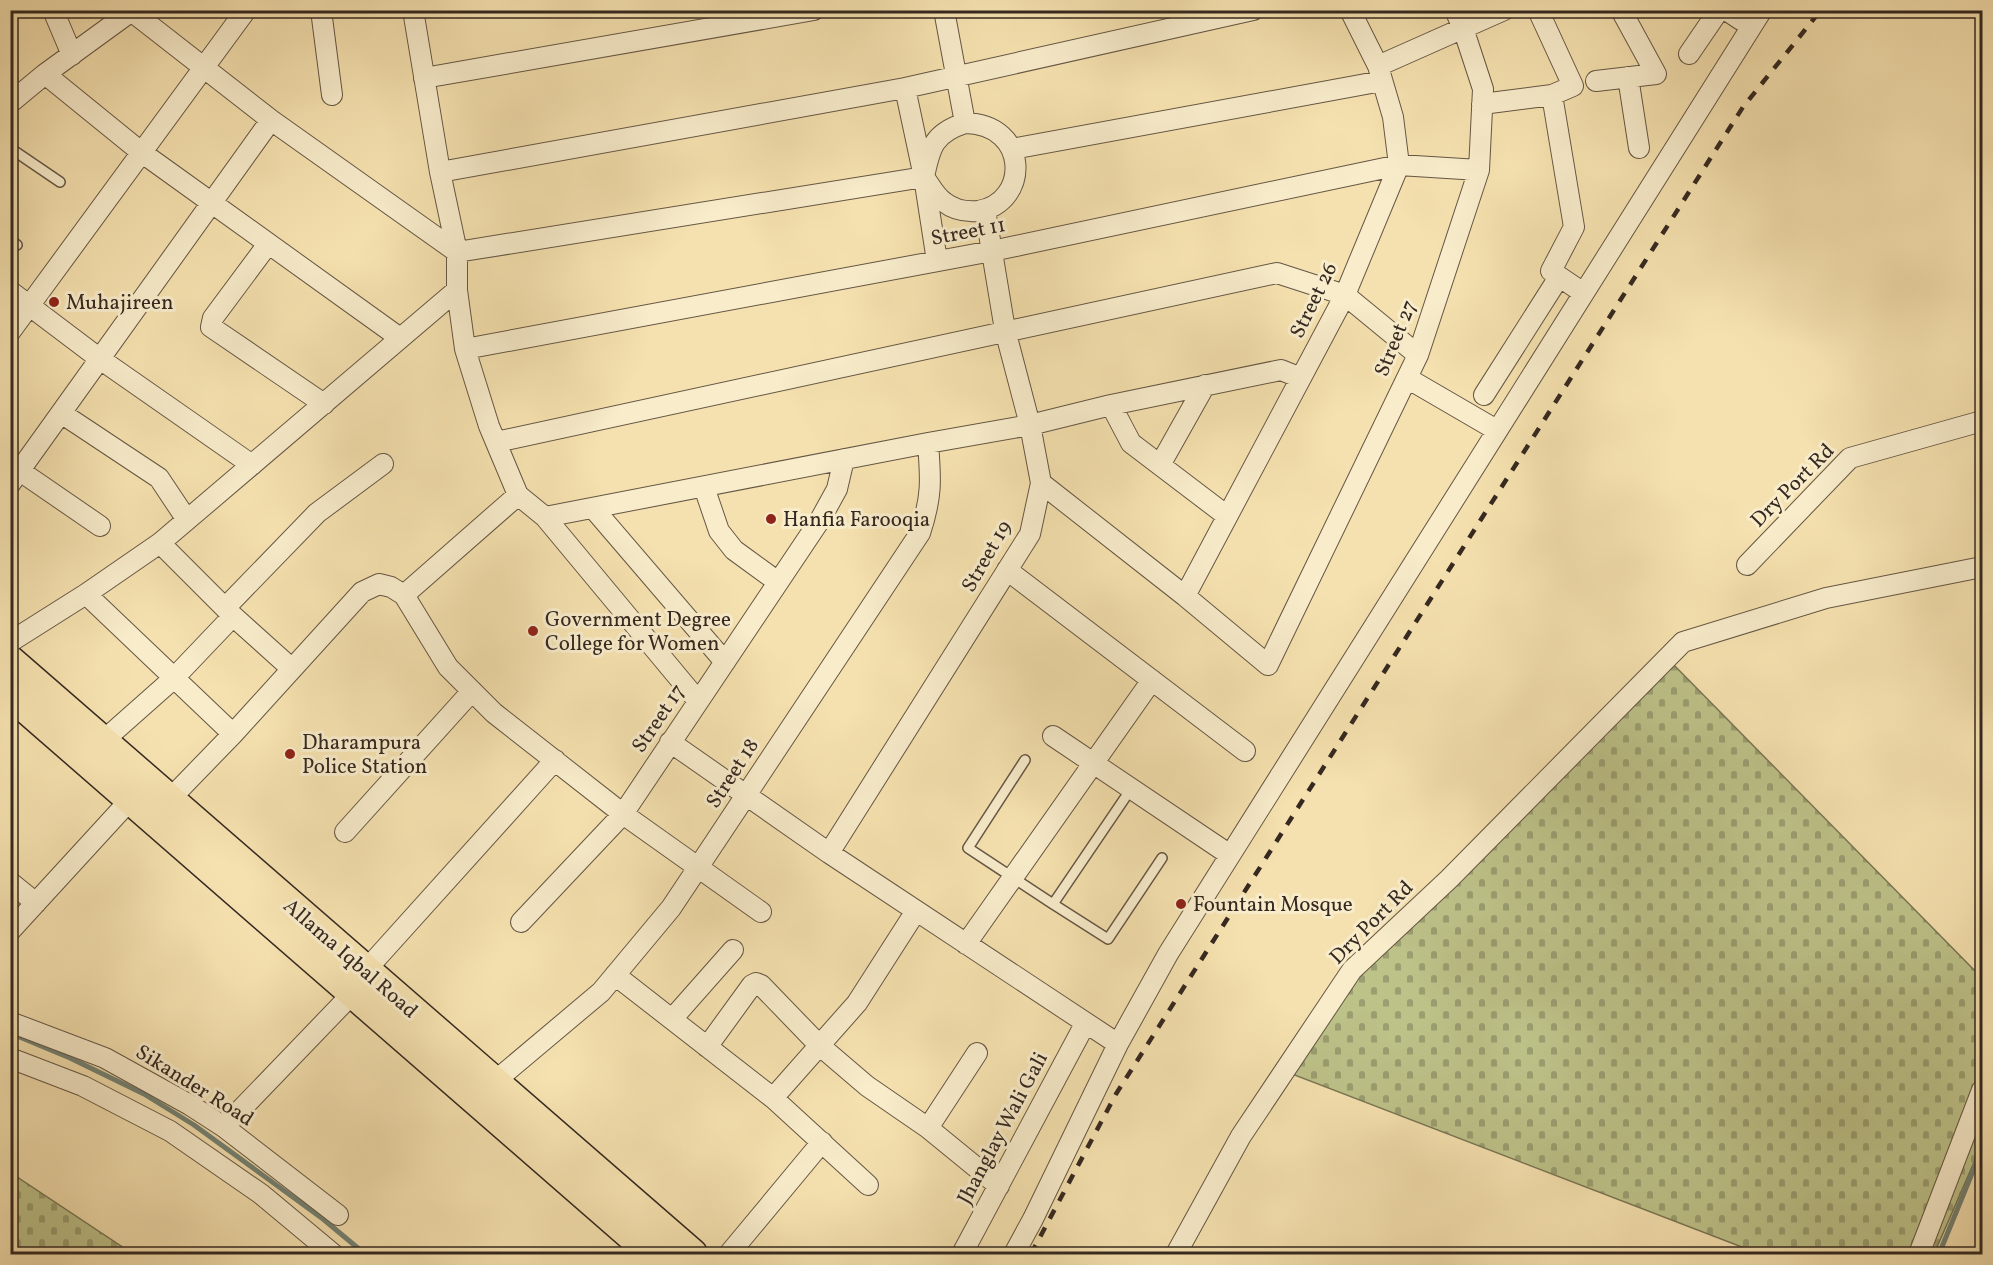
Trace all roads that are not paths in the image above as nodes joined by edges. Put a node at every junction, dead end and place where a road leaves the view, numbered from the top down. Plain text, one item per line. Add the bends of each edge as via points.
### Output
1 (53, 10) edge
2 (246, 10) edge
3 (321, 10) edge
4 (413, 10) edge
5 (814, 10) edge
6 (944, 10) edge
7 (1253, 10) edge
8 (1350, 10) edge
9 (1504, 10) edge
10 (1538, 10) edge
11 (1621, 10) edge
12 (1719, 10) edge
13 (1762, 10) edge
14 (131, 11) edge
15 (1459, 19) edge
16 (1689, 54) dead end
17 (72, 55) junction
18 (203, 68) junction
19 (45, 74) junction
20 (1380, 74) junction
21 (957, 77) junction
22 (1628, 77) junction
23 (424, 78) junction
24 (1596, 81) dead end
25 (905, 88) junction
26 (332, 95) dead end
27 (1552, 95) junction
28 (10, 103) edge
29 (1482, 104) junction
30 (271, 120) junction
31 (964, 123) junction
32 (10, 147) edge
33 (1639, 148) dead end
34 (1012, 149) junction
35 (141, 152) junction
36 (1399, 165) junction
37 (1479, 170) junction
38 (440, 172) junction
39 (924, 177) junction
40 (60, 182) dead end
41 (211, 203) junction
42 (985, 210) junction
43 (268, 244) junction
44 (992, 251) junction
45 (457, 252) junction
46 (937, 261) junction
47 (1559, 277) junction
48 (457, 290) junction
49 (1579, 290) dead end
50 (10, 291) edge
51 (1345, 295) junction
52 (30, 305) junction
53 (1005, 330) junction
54 (10, 332) edge
55 (400, 338) junction
56 (465, 349) junction
57 (1418, 355) junction
58 (100, 359) junction
59 (1301, 378) junction
60 (1407, 378) junction
61 (1205, 386) junction
62 (1485, 395) dead end
63 (324, 404) junction
64 (1111, 405) junction
65 (61, 413) junction
66 (1983, 421) edge
67 (1030, 425) junction
68 (1493, 428) dead end
69 (496, 442) junction
70 (928, 443) junction
71 (844, 459) junction
72 (383, 464) dead end
73 (252, 465) junction
74 (1160, 465) junction
75 (15, 477) edge
76 (1041, 483) junction
77 (704, 487) junction
78 (518, 495) junction
79 (593, 508) junction
80 (1227, 516) junction
81 (545, 517) junction
82 (187, 520) junction
83 (100, 526) dead end
84 (160, 543) junction
85 (1747, 565) dead end
86 (1983, 567) edge
87 (1007, 570) junction
88 (778, 582) junction
89 (86, 594) junction
90 (404, 595) junction
91 (1185, 596) junction
92 (229, 612) junction
93 (12, 643) edge
94 (725, 662) junction
95 (292, 669) junction
96 (173, 679) junction
97 (1152, 680) junction
98 (472, 691) junction
99 (10, 694) edge
100 (698, 701) junction
101 (49, 712) junction
102 (233, 734) junction
103 (1053, 736) dead end
104 (103, 741) junction
105 (670, 742) junction
106 (1245, 751) dead end
107 (555, 760) junction
108 (1025, 760) dead end
109 (1094, 764) junction
110 (1131, 789) junction
111 (746, 794) junction
112 (131, 799) junction
113 (170, 799) junction
114 (622, 814) junction
115 (345, 831) dead end
116 (829, 853) junction
117 (1230, 855) junction
118 (1162, 858) dead end
119 (699, 866) junction
120 (1013, 878) junction
121 (10, 882) edge
122 (36, 903) junction
123 (1053, 904) junction
124 (916, 911) junction
125 (761, 912) dead end
126 (521, 922) dead end
127 (10, 931) edge
128 (966, 944) junction
129 (733, 950) dead end
130 (615, 975) junction
131 (359, 982) junction
132 (672, 1019) junction
133 (10, 1022) edge
134 (1085, 1024) junction
135 (1118, 1044) junction
136 (819, 1045) junction
137 (707, 1047) junction
138 (977, 1053) dead end
139 (10, 1058) edge
140 (494, 1082) junction
141 (1983, 1090) edge
142 (773, 1098) junction
143 (224, 1127) junction
144 (928, 1128) junction
145 (539, 1139) junction
146 (822, 1142) junction
147 (868, 1185) dead end
148 (999, 1186) junction
149 (338, 1215) dead end
150 (333, 1254) edge
151 (653, 1254) edge
152 (692, 1254) edge
153 (729, 1254) edge
154 (962, 1254) edge
155 (1014, 1254) edge
156 (1176, 1254) edge
157 (1918, 1254) edge

1 - 17 street
2 - 18 street
3 - 26 street
4 - 23 street
5 - 23 street
6 - 21 street
7 - 21 street
8 - 20 street, Street 26
9 - 15 street
10 - 27 street via 1573,86
11 - 22 street via 1656,74
12 - 16 street
13 - 117 street
14 - 17 street
14 - 18 street
15 - 20 street
15 - 29 street, Street 27 via 1483,89
17 - 19 street
18 - 30 street
18 - 35 street
19 - 28 street
19 - 35 street
20 - 34 street
20 - 36 street, Street 26 via 1393,117
21 - 25 street
21 - 31 street
22 - 24 street
22 - 33 street
23 - 38 street
25 - 38 street
25 - 39 street
27 - 29 street
27 - 47 street via 1574,227 1551,271
29 - 37 street, Street 27
30 - 41 street
30 - 45 street
31 - 34 street via 993,128
31 - 39 street via 939,136 931,148
32 - 40 lane
34 - 42 street via 1016,164 1009,192
35 - 41 street
35 - 52 street
36 - 37 street, Street 11
36 - 44 street, Street 11
36 - 51 street, Street 26
37 - 57 street, Street 27
38 - 45 street
39 - 42 street via 943,201 956,209
39 - 45 street
39 - 46 street
41 - 43 street
41 - 58 street
42 - 44 street, Street 19
43 - 55 street
43 - 63 street via 213,318 211,327
44 - 46 street, Street 11
44 - 53 street, Street 19
45 - 48 street
46 - 56 street, Street 11
47 - 49 street
47 - 62 street
48 - 55 street
48 - 56 street
50 - 52 street
51 - 53 street via 1277,273
51 - 57 street
51 - 59 street, Street 26
52 - 54 street
52 - 58 street
53 - 67 street, Street 19
53 - 69 street
55 - 63 street
56 - 69 street
57 - 60 street, Street 27
58 - 65 street
58 - 73 street
59 - 61 street via 1281,370
59 - 80 street, Street 26
60 - 68 street
60 - 91 street, Street 27 via 1268,665
61 - 64 street
61 - 74 street
63 - 73 street
64 - 67 street
64 - 74 street via 1131,443
65 - 75 street
65 - 82 street via 159,478
66 - 85 street, Dry Port Rd via 1850,458
67 - 70 street
67 - 76 street, Street 19
69 - 78 street
70 - 71 street
70 - 111 street, Street 18 via 931,487 920,533
71 - 77 street
71 - 88 street, Street 17 via 837,489
72 - 92 street via 317,513
73 - 82 street
74 - 80 street
75 - 83 street
76 - 87 street, Street 19 via 1030,534
76 - 91 street
77 - 79 street
77 - 88 street via 719,531 741,556
78 - 81 street
78 - 90 street
79 - 81 street
79 - 94 street
80 - 91 street, Street 26
81 - 100 street
82 - 84 street
84 - 89 street
84 - 92 street
86 - 156 street, Dry Port Rd via 1826,598 1683,642 1449,879 1352,970 1241,1136
87 - 97 street
87 - 116 street, Street 19
88 - 94 street, Street 17
89 - 93 street
89 - 96 street
90 - 95 street via 379,584 362,592
90 - 98 street via 448,667
92 - 95 street
92 - 96 street
93 - 101 main road, Allama Iqbal Road
94 - 100 street, Street 17
95 - 102 street
96 - 102 street
96 - 104 street
97 - 106 street
97 - 109 street
98 - 107 street
98 - 115 street
99 - 101 main road, Allama Iqbal Road
100 - 105 street, Street 17
101 - 104 main road, Allama Iqbal Road
101 - 112 main road, Allama Iqbal Road
102 - 113 street
103 - 109 street
104 - 113 main road, Allama Iqbal Road
105 - 111 street
105 - 114 street, Street 17
107 - 114 street
107 - 131 street
108 - 120 lane via 968,848
109 - 110 street
109 - 120 street
110 - 117 street
110 - 123 lane
111 - 116 street
111 - 119 street, Street 18
112 - 122 street
112 - 131 main road, Allama Iqbal Road
113 - 131 main road, Allama Iqbal Road
114 - 119 street
114 - 126 street, Street 17
116 - 124 street
117 - 135 street
118 - 123 lane via 1108,939
119 - 125 street
119 - 130 street, Street 18 via 671,908
120 - 123 lane
120 - 128 street
121 - 122 street
122 - 127 street
124 - 128 street
124 - 136 street via 857,1004
128 - 134 street
129 - 132 street
130 - 132 street
130 - 140 street, Street 18 via 601,992
131 - 140 main road, Allama Iqbal Road
131 - 143 street
131 - 145 main road, Allama Iqbal Road
132 - 137 street
133 - 143 street, Sikander Road via 105,1059
134 - 135 street
134 - 148 street, Jhanglay Wali Gali
135 - 155 street
136 - 137 street via 756,983
136 - 142 street
136 - 144 street via 867,1086
137 - 142 street
138 - 144 street
139 - 150 street via 83,1086 170,1131 261,1194
140 - 145 main road, Allama Iqbal Road
141 - 157 street
142 - 146 street
143 - 149 street, Sikander Road
144 - 148 street
145 - 151 main road, Allama Iqbal Road
145 - 152 main road, Allama Iqbal Road
146 - 147 street
146 - 153 street
148 - 154 street, Jhanglay Wali Gali

